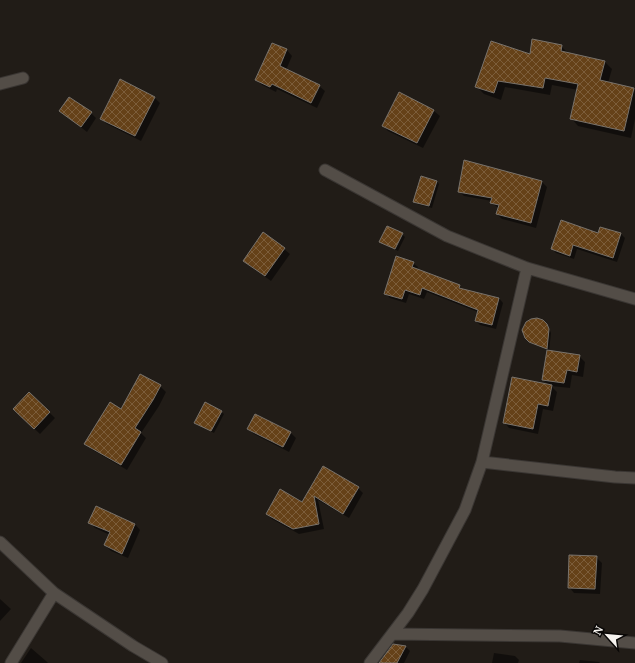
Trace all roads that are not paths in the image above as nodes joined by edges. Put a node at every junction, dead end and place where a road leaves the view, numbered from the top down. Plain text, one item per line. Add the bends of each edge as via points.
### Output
1 (23, 78) dead end
2 (0, 84) edge
3 (325, 170) dead end
4 (527, 268) junction
5 (635, 299) edge
6 (482, 462) junction
7 (635, 478) edge
8 (0, 542) edge
9 (54, 593) junction
10 (392, 634) junction
11 (635, 643) edge
12 (11, 663) edge
13 (162, 663) edge
14 (370, 663) edge

1 - 2 street
3 - 4 street via 447,236
4 - 5 street
4 - 6 street
6 - 7 street via 615,478
6 - 10 street via 465,510 441,556 408,613
8 - 9 street
9 - 12 street
9 - 13 street
10 - 11 street via 560,636
10 - 14 street

